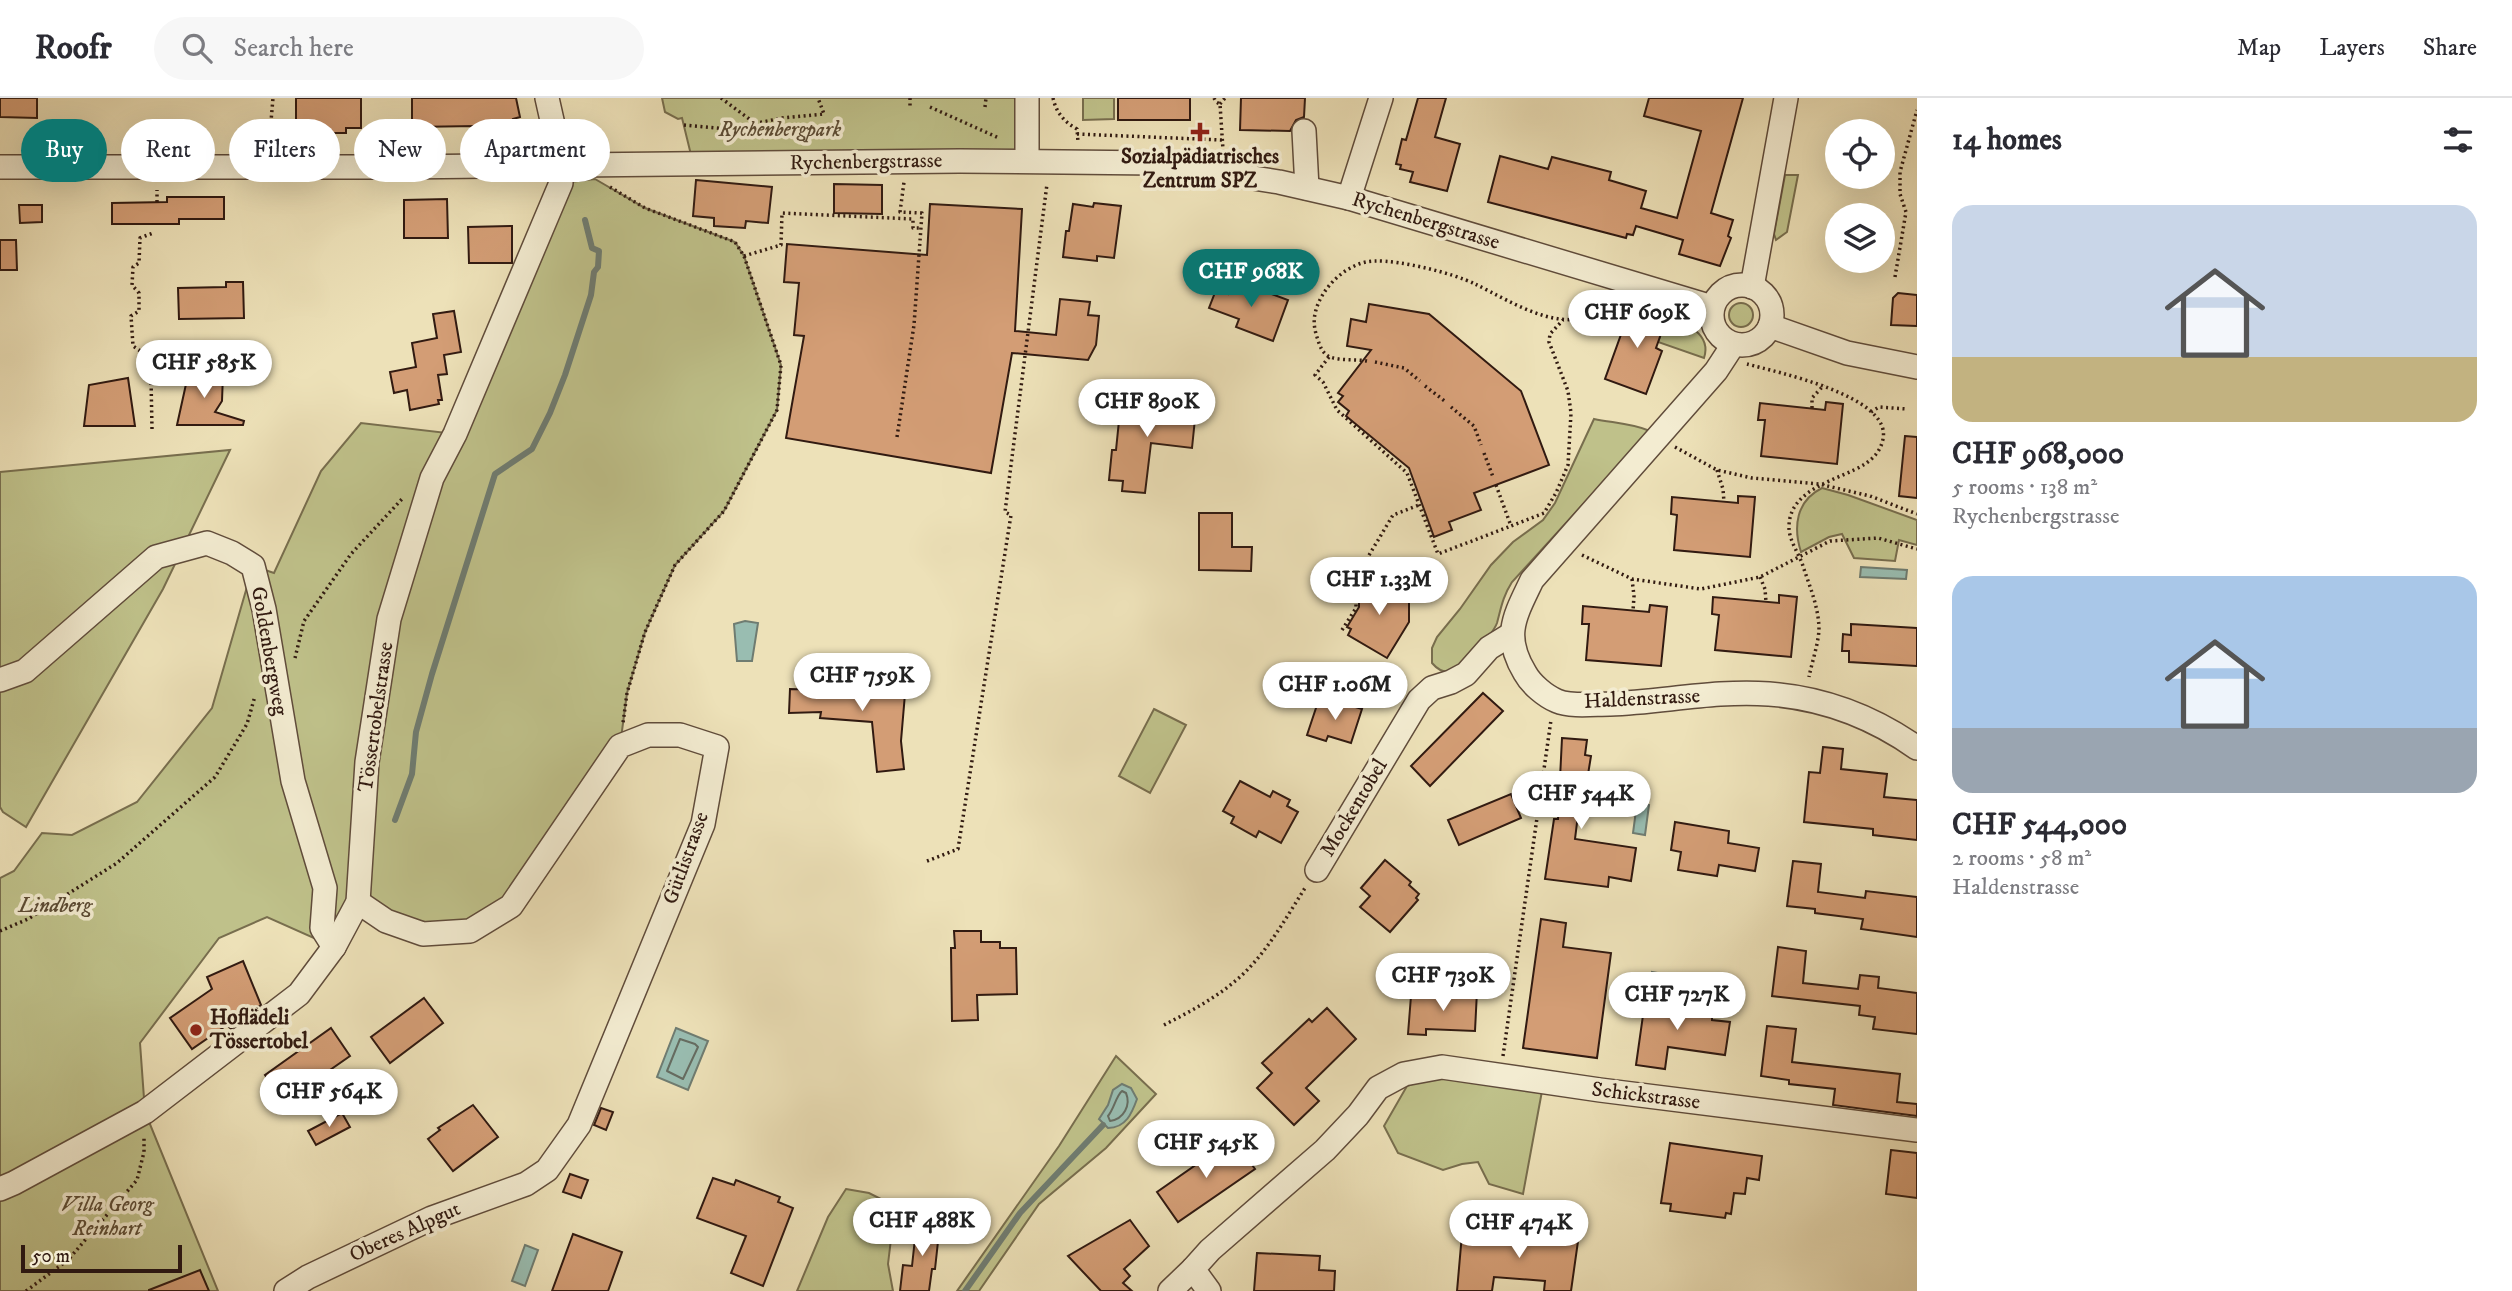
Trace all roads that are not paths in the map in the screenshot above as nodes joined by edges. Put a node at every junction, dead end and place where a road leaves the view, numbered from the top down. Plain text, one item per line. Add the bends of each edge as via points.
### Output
1 (547, 98) edge
2 (1027, 98) edge
3 (1381, 98) edge
4 (1786, 98) edge
5 (551, 119) edge
6 (1304, 131) dead end
7 (1027, 161) junction
8 (460, 165) edge
9 (610, 165) edge
10 (0, 167) edge
11 (561, 182) edge
12 (1307, 188) junction
13 (1349, 198) junction
14 (1752, 287) junction
15 (1712, 307) junction
16 (1770, 326) junction
17 (1738, 354) junction
18 (1917, 367) edge
19 (1510, 635) junction
20 (0, 680) edge
21 (1917, 748) edge
22 (1317, 870) road end
23 (358, 902) junction
24 (334, 947) junction
25 (1917, 1130) edge
26 (526, 1184) joint
27 (0, 1189) edge
28 (1194, 1269) junction
29 (287, 1290) edge
30 (1170, 1291) edge
31 (1209, 1291) edge

1 - 5 street, Tössertobelstrasse
2 - 7 street
3 - 13 street
4 - 14 street
6 - 12 street
7 - 9 street, Rychenbergstrasse
7 - 12 street, Rychenbergstrasse via 1157,163
8 - 10 street, Rychenbergstrasse
11 - 23 street, Tössertobelstrasse via 455,434 432,478 389,619 368,762
12 - 13 street, Rychenbergstrasse
13 - 15 street, Rychenbergstrasse
14 - 15 street via 1723,291
14 - 16 street via 1771,307
15 - 17 street via 1713,326
16 - 17 street via 1760,341
16 - 18 street via 1847,353
17 - 19 street via 1716,371 1532,579
19 - 21 street, Haldenstrasse via 1517,660 1531,683 1557,701 1592,705 1768,694 1848,711
19 - 22 street, Mockentobel via 1489,648 1466,674 1432,688 1419,700
20 - 24 street, Goldenbergweg via 25,671 156,557 207,543 253,566 293,781 326,888 322,928
23 - 24 street, Tössertobelstrasse
23 - 26 street, Gütlistrasse via 386,921 423,934 470,931 511,906 620,746 648,734 680,736 717,747 703,824 579,1125 547,1170
24 - 27 street, Tössertobelstrasse via 299,994 145,1112
25 - 28 street, Schickstrasse via 1442,1067 1404,1074 1378,1088 1325,1150
26 - 29 street, Oberes Alpgut via 432,1218
28 - 30 street
28 - 31 street

